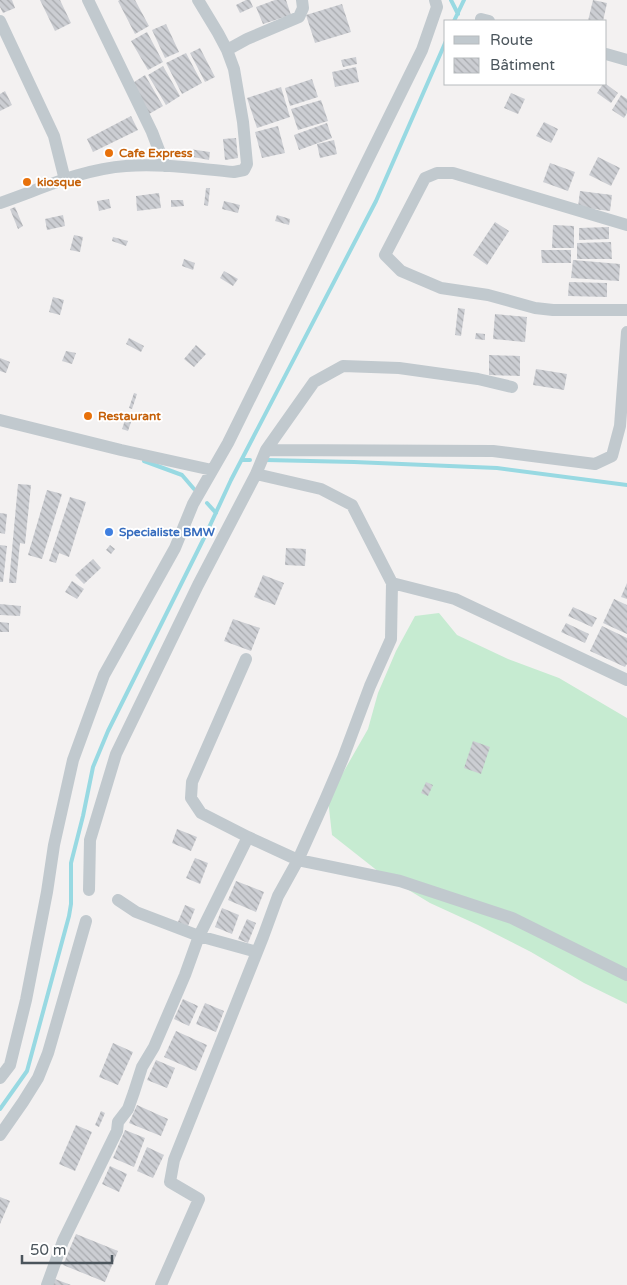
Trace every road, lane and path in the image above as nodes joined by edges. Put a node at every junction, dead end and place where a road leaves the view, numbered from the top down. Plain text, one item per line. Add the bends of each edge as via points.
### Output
1 (88, 0) edge
2 (198, 0) edge
3 (302, 0) edge
4 (435, 0) edge
5 (0, 21) edge
6 (227, 50) junction
7 (607, 54) edge
8 (627, 60) edge
9 (81, 161) dead end
10 (165, 166) junction
11 (89, 172) junction
12 (65, 180) junction
13 (0, 203) edge
14 (627, 225) edge
15 (627, 310) edge
16 (627, 332) edge
17 (512, 387) dead end
18 (0, 420) edge
19 (266, 450) junction
20 (212, 470) junction
21 (256, 474) junction
22 (392, 583) junction
23 (246, 659) dead end
24 (627, 680) edge
25 (248, 837) junction
26 (298, 860) junction
27 (89, 890) dead end
28 (118, 900) dead end
29 (86, 921) dead end
30 (199, 936) junction
31 (257, 952) junction
32 (627, 975) edge
33 (0, 1078) edge
34 (0, 1135) edge
35 (47, 1285) edge
36 (161, 1285) edge

1 - 10 street via 152,132
2 - 6 street
3 - 6 street via 299,17
4 - 20 street via 437,7 422,50
5 - 12 street via 54,136
6 - 10 street via 234,69 243,122 244,170 234,172
7 - 8 street
9 - 11 street
10 - 11 street via 126,166
11 - 12 street
12 - 13 street
14 - 15 street via 454,173 437,173 425,178 385,255 401,271 441,288 488,295 535,308
16 - 19 street via 620,426 612,456 595,464 493,451
17 - 19 street via 399,368 343,366 314,382
18 - 20 street
19 - 21 street
20 - 33 street via 193,504 175,548 104,675 73,760 26,1000 10,1065
21 - 22 street via 321,489 352,505
21 - 27 street via 116,754 90,840
22 - 24 street via 455,599
22 - 26 street via 391,639
23 - 25 street via 192,782 191,798 201,812
25 - 26 street
25 - 30 street
26 - 31 street via 278,896
26 - 32 street via 400,881 512,918
28 - 30 street via 136,912
29 - 34 street via 38,1078
30 - 31 street
30 - 35 street via 154,1047 142,1067 128,1109 118,1122 117,1131 63,1241
31 - 36 street via 174,1160 170,1182 199,1199

